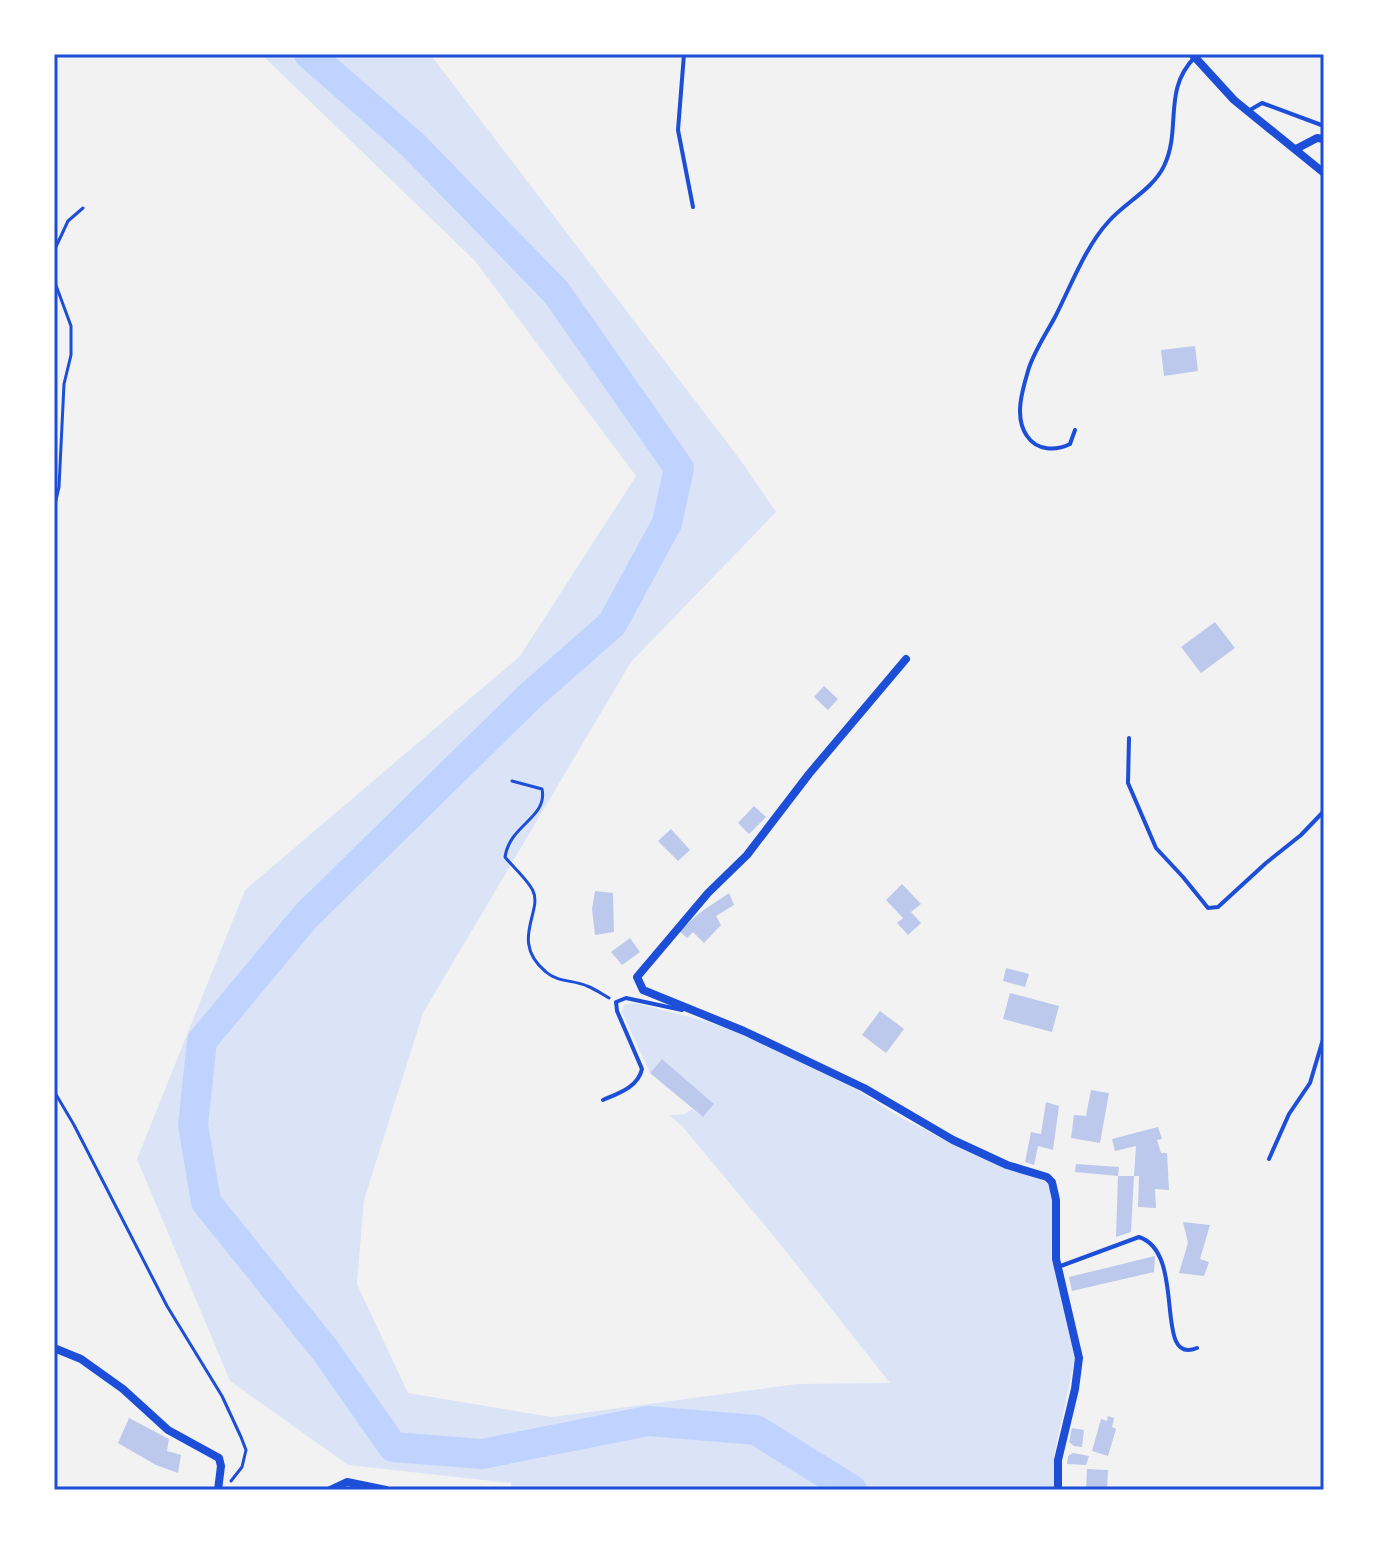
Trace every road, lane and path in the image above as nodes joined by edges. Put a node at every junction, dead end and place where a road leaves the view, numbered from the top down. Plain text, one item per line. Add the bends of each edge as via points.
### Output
1 (684, 54) edge
2 (1193, 55) edge
3 (1248, 111) junction
4 (1324, 126) edge
5 (1324, 139) edge
6 (1296, 149) junction
7 (1324, 173) edge
8 (693, 207) dead end
9 (83, 208) dead end
10 (54, 251) edge
11 (54, 280) edge
12 (1075, 430) dead end
13 (54, 509) edge
14 (906, 659) dead end
15 (1129, 738) dead end
16 (512, 781) dead end
17 (1324, 811) edge
18 (616, 1002) junction
19 (696, 1013) junction
20 (1324, 1036) edge
21 (54, 1091) edge
22 (603, 1100) dead end
23 (1269, 1159) dead end
24 (1058, 1267) junction
25 (54, 1348) edge
26 (1197, 1348) dead end
27 (220, 1490) edge
28 (330, 1490) edge
29 (386, 1490) edge
30 (1058, 1490) edge

1 - 8 lane via 678,130
2 - 3 street
2 - 12 lane via 1180,74 1164,167 1108,222 1091,247 1029,368 1020,422 1028,438 1039,447 1060,449 1070,444
3 - 4 lane via 1262,103
3 - 6 street
5 - 6 street
6 - 7 street
9 - 10 path via 68,221
11 - 13 path via 71,326 71,355
14 - 19 street via 747,855 637,977 643,990
15 - 17 lane via 1128,783 1156,848 1208,908 1218,907
16 - 18 path via 542,789 544,800 507,844 505,857 533,891 527,932 532,954 546,972 587,985
18 - 19 lane via 626,998
18 - 22 lane via 642,1069 639,1079
19 - 24 street via 864,1088 953,1140 1047,1177 1056,1200
20 - 23 lane via 1310,1083
21 - 27 path via 241,1437 246,1450 242,1467
24 - 26 lane via 1139,1237 1149,1240 1167,1275 1177,1346 1189,1352
24 - 30 street via 1079,1358 1058,1460
25 - 27 street via 81,1359 168,1430 219,1458
28 - 29 street via 347,1482

